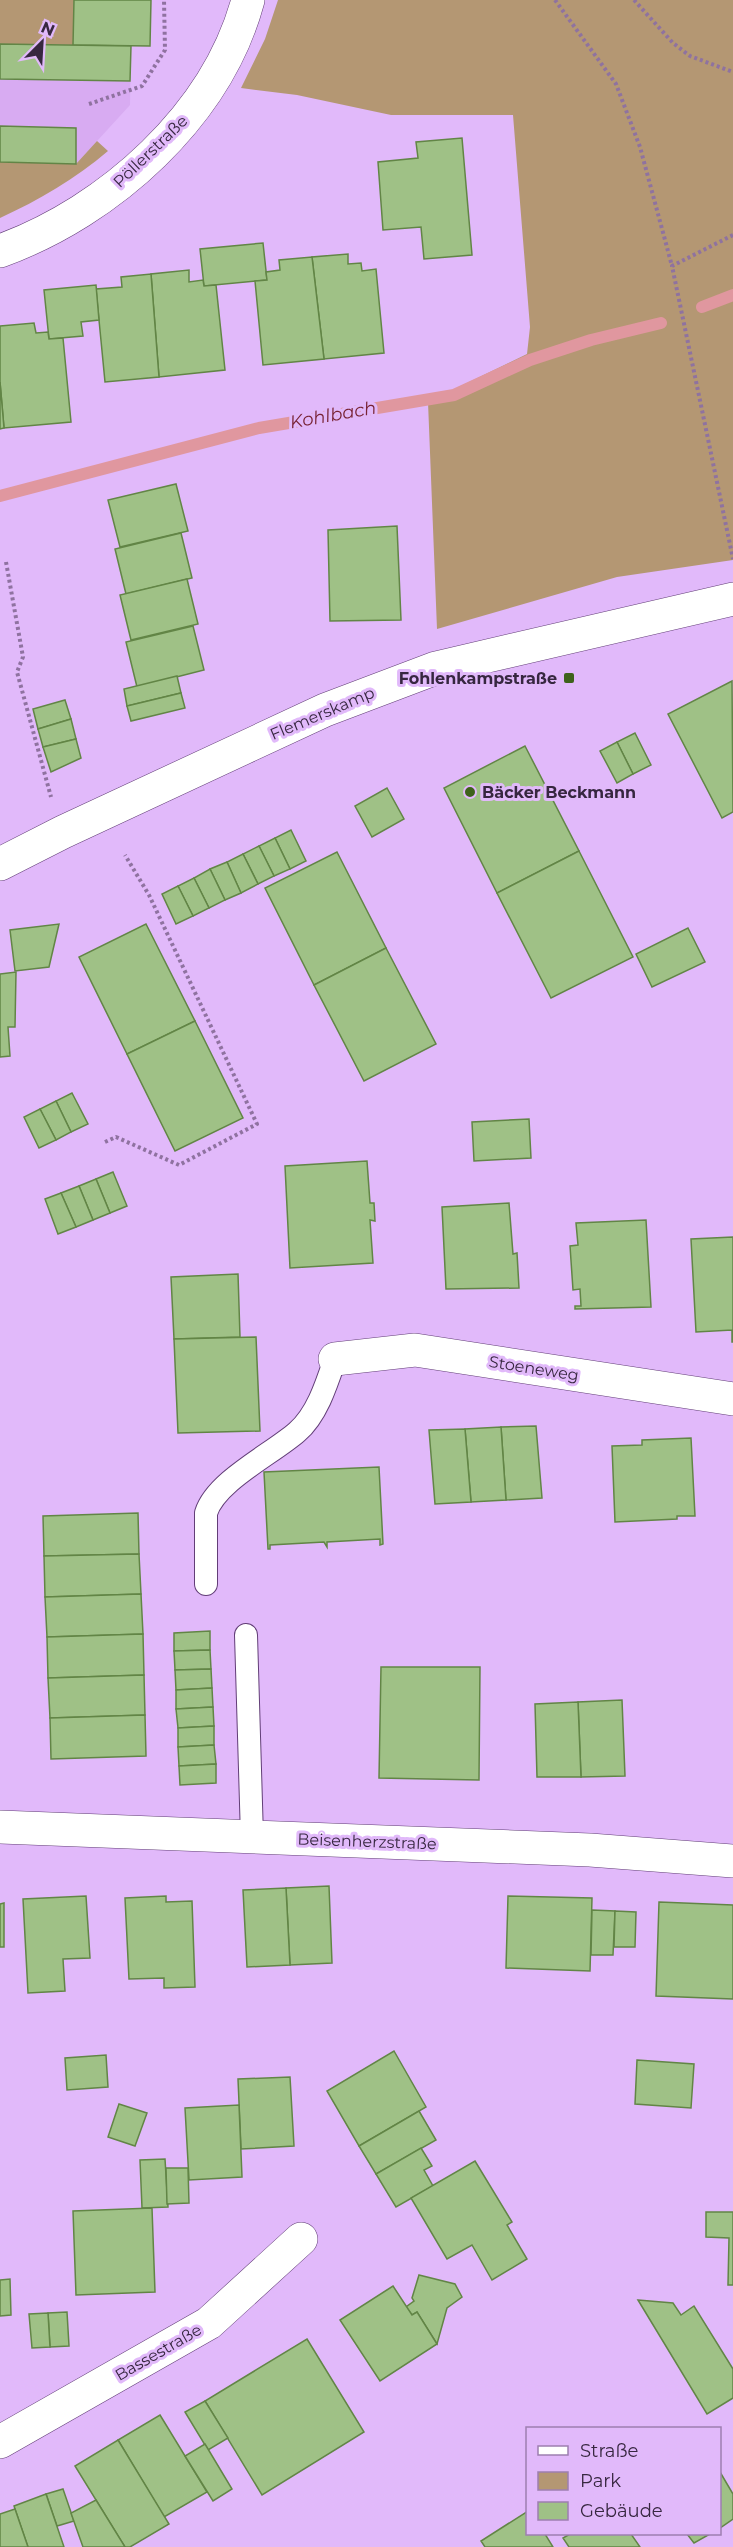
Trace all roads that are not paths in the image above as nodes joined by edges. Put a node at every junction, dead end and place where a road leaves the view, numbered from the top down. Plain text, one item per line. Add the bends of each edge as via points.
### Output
1 (248, 0) edge
2 (0, 251) edge
3 (733, 599) edge
4 (0, 864) edge
5 (335, 1359) joint
6 (733, 1399) edge
7 (206, 1584) dead end
8 (246, 1635) dead end
9 (0, 1827) edge
10 (252, 1837) junction
11 (733, 1861) edge
12 (301, 2239) dead end
13 (0, 2442) edge

1 - 2 street, Pöllerstraße via 223,63 188,116 120,184 34,238
3 - 4 street, Flemerskamp via 436,668 325,710
5 - 6 street, Stoeneweg via 415,1350
5 - 7 lane via 311,1416 299,1431 208,1505
8 - 10 lane
9 - 10 street, Beisenherzstraße
10 - 11 street, Beisenherzstraße via 590,1850
12 - 13 street, Bassestraße via 209,2323

